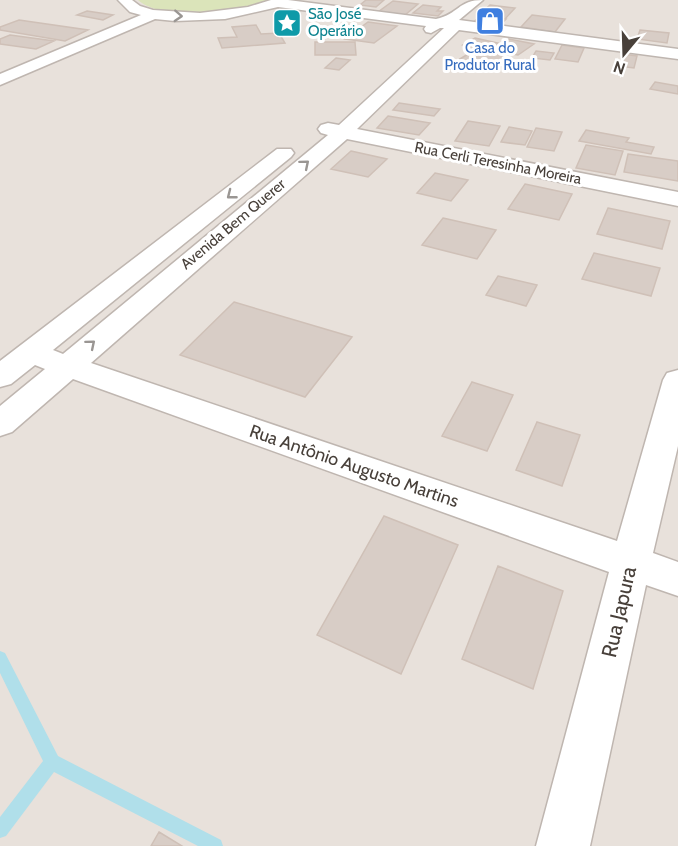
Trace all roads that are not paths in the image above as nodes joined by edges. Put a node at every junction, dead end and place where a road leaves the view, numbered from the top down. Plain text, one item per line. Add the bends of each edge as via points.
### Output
1 (124, 0) edge
2 (477, 0) edge
3 (280, 1) edge
4 (155, 14) junction
5 (448, 22) junction
6 (678, 54) edge
7 (0, 80) edge
8 (318, 127) junction
9 (343, 132) junction
10 (678, 199) edge
11 (30, 353) junction
12 (65, 366) junction
13 (0, 377) edge
14 (678, 380) edge
15 (0, 424) edge
16 (631, 562) junction
17 (678, 579) edge
18 (563, 846) edge

1 - 4 street via 134,9
2 - 5 street, Avenida Bem Querer
4 -> 3 street via 221,16 257,10
3 - 5 street
4 - 7 street
5 - 6 street
5 - 8 street, Avenida Bem Querer
5 - 9 street, Avenida Bem Querer
8 - 9 street, Rua Cerli Teresinha Moreira
8 -> 11 street, Avenida Bem Querer
9 - 10 street, Rua Cerli Teresinha Moreira
12 -> 9 street, Avenida Bem Querer
11 - 12 street, Rua Antônio Augusto Martins
11 - 13 street, Avenida Bem Querer
12 - 15 street, Avenida Bem Querer
12 - 16 street, Rua Antônio Augusto Martins
14 - 16 street, Rua Japura
16 - 17 street, Rua Antônio Augusto Martins
16 - 18 street, Rua Japura

